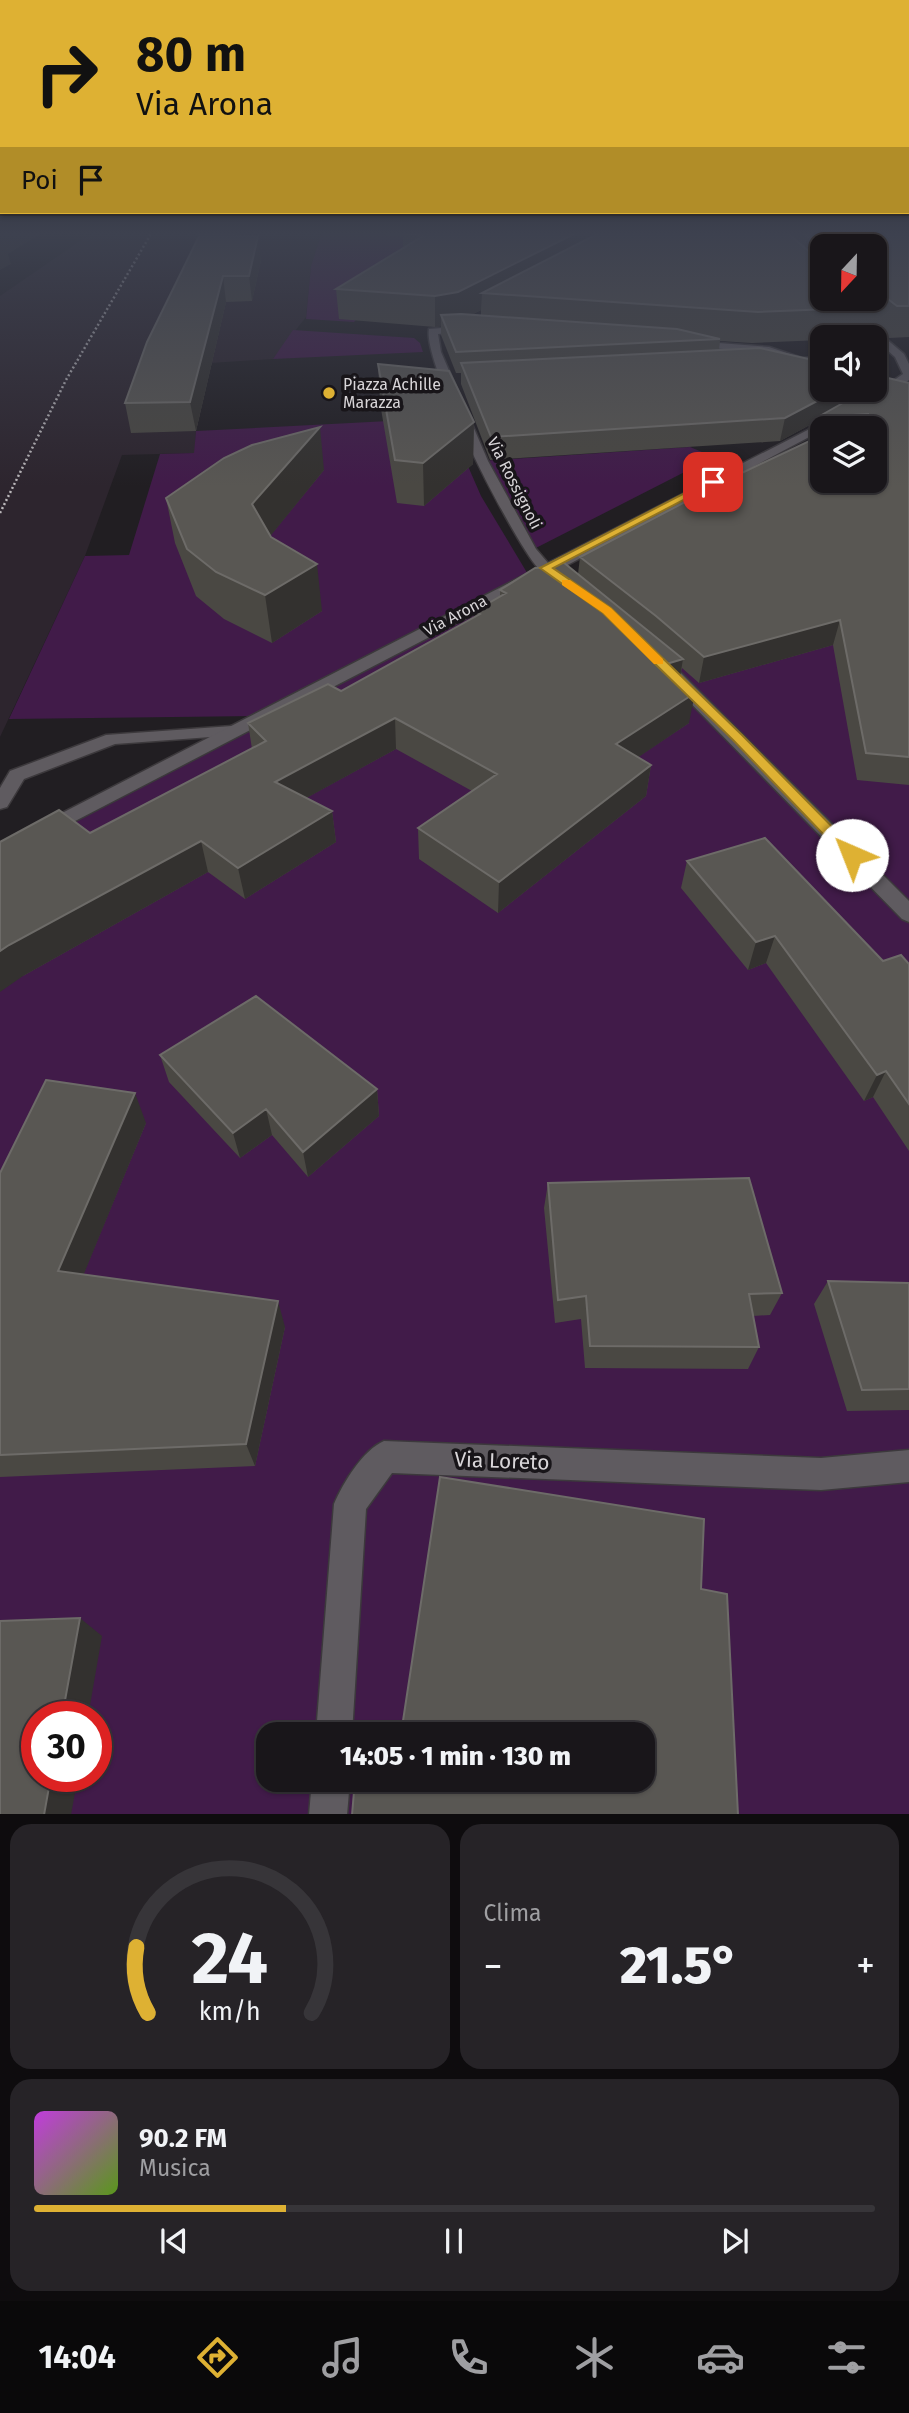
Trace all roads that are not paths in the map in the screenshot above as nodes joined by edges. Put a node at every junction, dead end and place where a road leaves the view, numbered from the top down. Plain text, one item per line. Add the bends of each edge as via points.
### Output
1 (855, 317) edge
2 (473, 322) edge
3 (461, 328) junction
4 (484, 331) edge
5 (681, 343) edge
6 (905, 356) edge
7 (888, 357) dead end
8 (800, 361) junction
9 (810, 361) edge
10 (773, 363) edge
11 (545, 568) junction
12 (586, 596) edge
13 (663, 665) edge
14 (232, 732) junction
15 (0, 803) edge
16 (0, 853) edge
17 (909, 914) edge
18 (909, 1466) edge
19 (335, 1722) edge
20 (330, 1792) edge
21 (328, 1814) edge

1 - 6 street
2 - 3 street
3 - 4 street
3 - 11 street, Via Rossignoli via 433,331 436,352 455,379 482,460 530,551
5 - 8 street via 769,350
6 - 7 street
6 - 11 street, Via Arona via 909,375 861,405
8 - 9 street
8 - 10 street
11 - 12 street, Via Rossignoli
11 - 14 street, Via Arona
13 - 17 street
14 - 15 street via 111,739 17,775
14 - 16 street, Via Arona
18 - 19 street, Via Loreto via 821,1474 384,1457 350,1504
20 - 21 street

